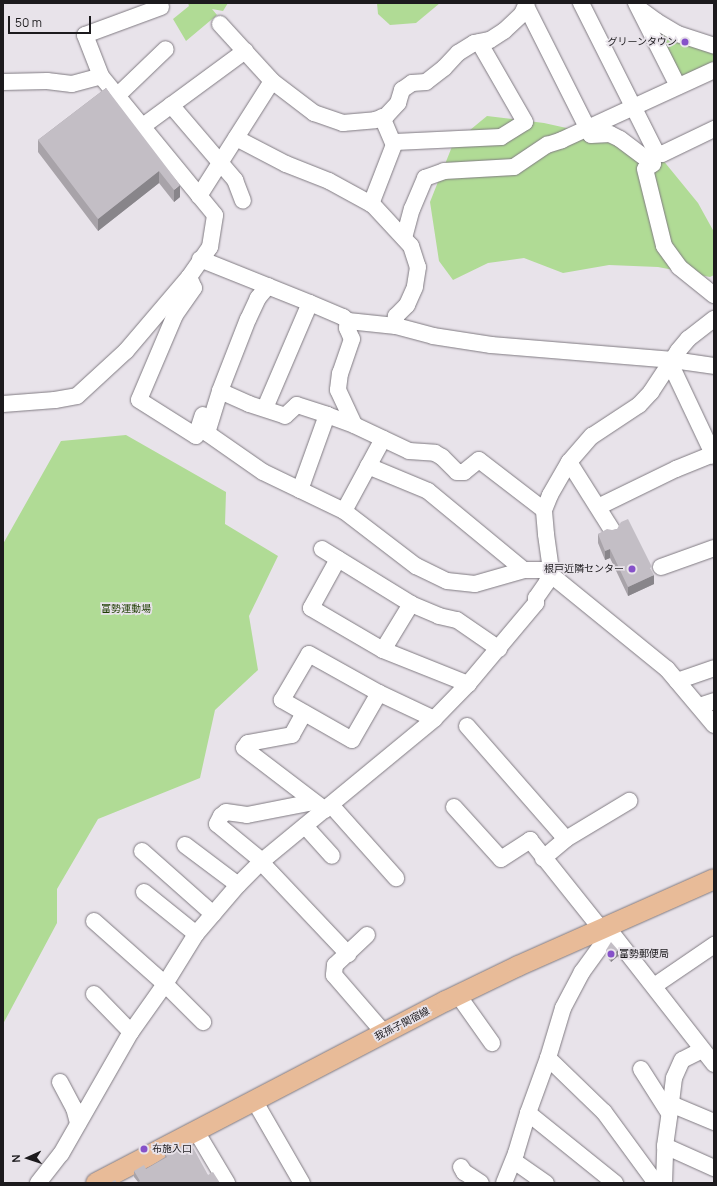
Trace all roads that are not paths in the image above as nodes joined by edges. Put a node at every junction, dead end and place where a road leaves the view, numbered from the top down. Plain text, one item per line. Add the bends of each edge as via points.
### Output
1 (581, 3) edge
2 (527, 4) edge
3 (638, 5) edge
4 (161, 7) dead end
5 (220, 24) dead end
6 (479, 42) junction
7 (714, 46) edge
8 (166, 49) dead end
9 (245, 51) junction
10 (714, 70) edge
11 (101, 76) junction
12 (272, 81) junction
13 (3, 82) edge
14 (678, 86) junction
15 (118, 95) junction
16 (171, 105) junction
17 (633, 106) junction
18 (382, 117) junction
19 (142, 126) junction
20 (588, 128) junction
21 (714, 129) edge
22 (236, 138) junction
23 (394, 145) junction
24 (220, 163) junction
25 (199, 196) junction
26 (243, 201) dead end
27 (371, 204) junction
28 (404, 238) junction
29 (200, 259) junction
30 (189, 277) junction
31 (263, 284) junction
32 (714, 295) edge
33 (310, 303) junction
34 (714, 319) edge
35 (348, 321) junction
36 (396, 326) junction
37 (671, 362) junction
38 (714, 366) edge
39 (220, 391) junction
40 (3, 404) edge
41 (265, 408) junction
42 (327, 415) junction
43 (354, 425) junction
44 (382, 440) junction
45 (714, 455) edge
46 (569, 462) junction
47 (368, 466) junction
48 (300, 490) junction
49 (598, 507) junction
50 (544, 510) junction
51 (344, 511) junction
52 (612, 530) edge
53 (714, 548) edge
54 (322, 549) dead end
55 (338, 560) junction
56 (661, 566) dead end
57 (524, 570) junction
58 (551, 572) junction
59 (411, 604) junction
60 (499, 649) junction
61 (383, 650) junction
62 (714, 668) edge
63 (677, 681) junction
64 (468, 684) junction
65 (379, 692) junction
66 (707, 703) edge
67 (304, 712) junction
68 (434, 719) junction
69 (714, 725) edge
70 (467, 726) dead end
71 (629, 801) dead end
72 (323, 805) junction
73 (454, 807) dead end
74 (305, 826) junction
75 (566, 839) junction
76 (185, 845) dead end
77 (142, 851) dead end
78 (332, 856) dead end
79 (543, 858) junction
80 (261, 861) junction
81 (396, 878) dead end
82 (714, 879) edge
83 (238, 885) junction
84 (144, 892) dead end
85 (213, 914) junction
86 (94, 921) dead end
87 (606, 929) junction
88 (196, 934) junction
89 (367, 935) dead end
90 (714, 945) edge
91 (348, 954) junction
92 (165, 984) junction
93 (654, 986) junction
94 (94, 994) dead end
95 (458, 995) junction
96 (203, 1022) dead end
97 (131, 1032) junction
98 (384, 1033) junction
99 (492, 1043) dead end
100 (702, 1050) junction
101 (548, 1058) junction
102 (714, 1064) edge
103 (641, 1069) dead end
104 (60, 1082) dead end
105 (254, 1100) junction
106 (670, 1108) junction
107 (528, 1114) junction
108 (714, 1122) edge
109 (78, 1123) junction
110 (196, 1131) junction
111 (665, 1146) junction
112 (514, 1161) junction
113 (461, 1167) dead end
114 (714, 1168) edge
115 (38, 1183) edge
116 (96, 1183) edge
117 (227, 1183) edge
118 (302, 1183) edge
119 (481, 1183) edge
120 (504, 1183) edge
121 (546, 1183) edge
122 (615, 1183) edge
123 (656, 1183) edge
124 (664, 1183) edge

1 - 17 street
2 - 6 street via 522,14 504,31 490,40
2 - 20 street
3 - 7 street via 656,21 678,34
3 - 14 street
4 - 11 street via 85,35
5 - 9 street
6 - 18 street via 458,53 426,82 412,83 402,90 398,103
6 - 23 street via 525,122 501,137 395,142
8 - 15 street
9 - 12 street
9 - 16 street
10 - 14 street
11 - 13 street via 72,84 47,81
11 - 15 street
12 - 18 street via 314,114 343,123
12 - 22 street
14 - 17 street
15 - 19 street
16 - 19 street
16 - 24 street
17 - 20 street
17 - 21 street via 656,152 662,154
18 - 23 street
19 - 25 street
20 - 28 street via 546,145 514,167 444,171 425,178 412,209
20 - 32 street via 591,135 610,134 654,164 644,169 664,246 679,267
22 - 24 street
22 - 27 street via 286,164 329,181
23 - 27 street
24 - 25 street
24 - 26 street via 235,180
25 - 29 street via 215,215 210,247
27 - 28 street
28 - 36 street via 411,246 418,267 415,287 407,305 396,316
29 - 30 street
29 - 31 street
30 - 31 street via 194,288 175,315 139,400 196,436 211,388 240,316 252,289
30 - 40 street via 126,351 77,396
31 - 33 street
31 - 39 street
33 - 35 street
33 - 41 street
34 - 37 street via 688,339
35 - 36 street
35 - 43 street via 347,328 352,339 340,373 338,390
36 - 37 street via 433,336 491,345
37 - 38 street
37 - 45 street
37 - 46 street via 639,405 592,436
39 - 41 street
39 - 48 street via 207,433 263,472
41 - 42 street via 285,416 298,406
42 - 43 street
42 - 48 street
43 - 44 street
44 - 47 street
44 - 50 street via 409,451 435,453 457,472 464,472 479,460
45 - 49 street via 676,469
46 - 49 street
46 - 50 street
47 - 51 street
47 - 57 street via 428,492
48 - 51 street
49 - 52 street
50 - 58 street
51 - 57 street via 416,566 447,581 475,584
53 - 56 street
54 - 55 street
55 - 59 street
55 - 61 street via 310,608
57 - 58 street
58 - 60 street via 548,582 536,598 536,603
58 - 63 street via 667,669
59 - 60 street via 439,616 457,620
59 - 61 street
60 - 64 street
61 - 64 street
62 - 63 street
63 - 66 street
64 - 68 street
65 - 67 street via 352,740
65 - 67 street via 309,654 282,700
65 - 68 street
66 - 69 street
67 - 72 street via 292,735 248,743 244,748
68 - 72 street
70 - 75 street
71 - 75 street
72 - 74 street
72 - 80 street via 248,815 226,812 221,816 217,824
72 - 81 street
73 - 79 street via 501,859 530,840
74 - 78 street
74 - 80 street
75 - 79 street
76 - 83 street
77 - 85 street
79 - 87 street
80 - 83 street
80 - 91 street
82 - 87 main road, 我孫子関宿線
83 - 85 street
84 - 88 street
85 - 88 street
86 - 92 street
87 - 93 street
87 - 95 main road, 我孫子関宿線
87 - 101 street via 563,1008
88 - 92 street
89 - 91 street
90 - 93 street
91 - 98 street via 335,965 334,975
92 - 96 street
92 - 97 street
93 - 100 street
94 - 97 street
95 - 98 main road, 我孫子関宿線
95 - 99 street
97 - 109 street
98 - 105 main road, 我孫子関宿線
100 - 102 street
100 - 106 street via 682,1060 674,1078
101 - 107 street
101 - 123 street via 604,1112
103 - 106 street
104 - 109 street via 74,1108
105 - 110 main road, 我孫子関宿線
105 - 118 street
106 - 108 street
106 - 111 street
107 - 112 street
107 - 122 street
109 - 115 street via 61,1154
110 - 116 main road, 我孫子関宿線
110 - 117 street
111 - 114 street
111 - 124 street
112 - 120 street
112 - 121 street
113 - 119 street via 464,1172

